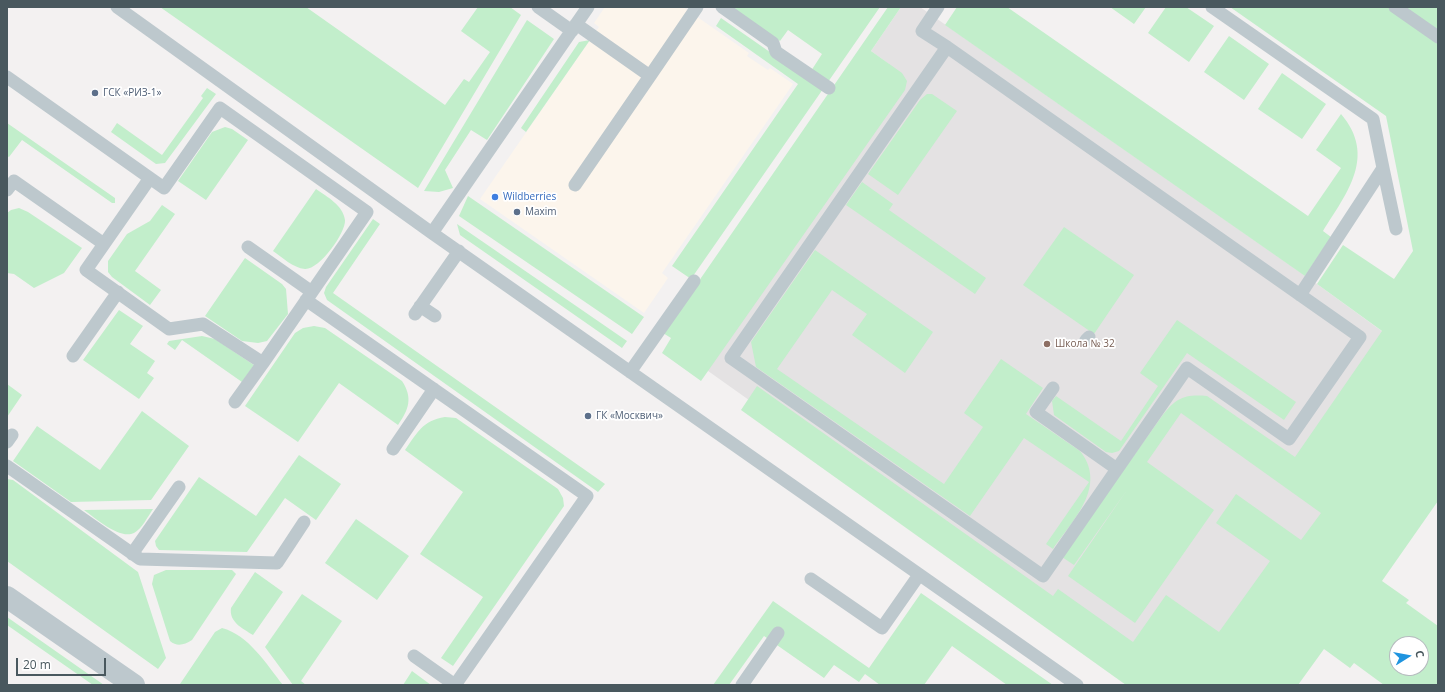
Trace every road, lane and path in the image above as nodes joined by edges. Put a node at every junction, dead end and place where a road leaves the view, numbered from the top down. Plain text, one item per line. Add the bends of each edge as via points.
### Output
1 (117, 7) edge
2 (538, 7) edge
3 (588, 7) edge
4 (697, 7) edge
5 (722, 7) edge
6 (1212, 7) edge
7 (1395, 7) edge
8 (937, 8) edge
9 (574, 27) junction
10 (1438, 37) edge
11 (946, 47) junction
12 (650, 76) junction
13 (7, 77) edge
14 (829, 88) dead end
15 (1383, 168) junction
16 (150, 178) junction
17 (575, 185) dead end
18 (7, 190) edge
19 (1396, 228) dead end
20 (432, 233) junction
21 (104, 244) junction
22 (248, 247) dead end
23 (459, 251) junction
24 (694, 281) dead end
25 (118, 292) junction
26 (1300, 295) junction
27 (309, 296) junction
28 (435, 316) dead end
29 (73, 356) dead end
30 (263, 363) junction
31 (630, 372) junction
32 (1053, 388) dead end
33 (434, 389) junction
34 (235, 402) dead end
35 (393, 449) dead end
36 (7, 466) edge
37 (1117, 469) junction
38 (179, 487) dead end
39 (304, 522) dead end
40 (132, 554) junction
41 (919, 574) junction
42 (811, 579) dead end
43 (7, 597) edge
44 (778, 632) dead end
45 (414, 656) dead end
46 (134, 685) edge
47 (455, 685) edge
48 (742, 685) edge
49 (1077, 685) edge

1 - 20 lane
2 - 9 lane
3 - 9 lane
4 - 12 lane
5 - 14 lane via 773,43 776,52
6 - 15 lane via 1373,119
7 - 10 lane
8 - 11 lane via 922,31
9 - 12 lane
9 - 20 lane
11 - 26 lane
11 - 37 lane via 731,358 1043,576
12 - 17 lane
13 - 16 lane
15 - 19 lane
15 - 26 lane
16 - 21 lane
16 - 27 lane via 164,188 220,108 367,212
18 - 21 lane via 14,181
20 - 23 lane
21 - 25 lane via 86,270
22 - 27 lane
23 - 28 lane via 418,310
23 - 31 lane
24 - 31 lane
25 - 29 lane
25 - 30 lane via 169,328 203,324
26 - 37 lane via 1360,337 1289,439 1187,368
27 - 30 lane
27 - 33 lane
30 - 34 lane
31 - 41 lane
32 - 37 lane via 1036,412
33 - 35 lane
33 - 47 lane via 587,496
36 - 40 lane
38 - 40 lane
39 - 40 lane via 276,563 140,559
41 - 42 lane via 882,628
41 - 49 lane
43 - 46 street
44 - 48 lane
45 - 47 lane

